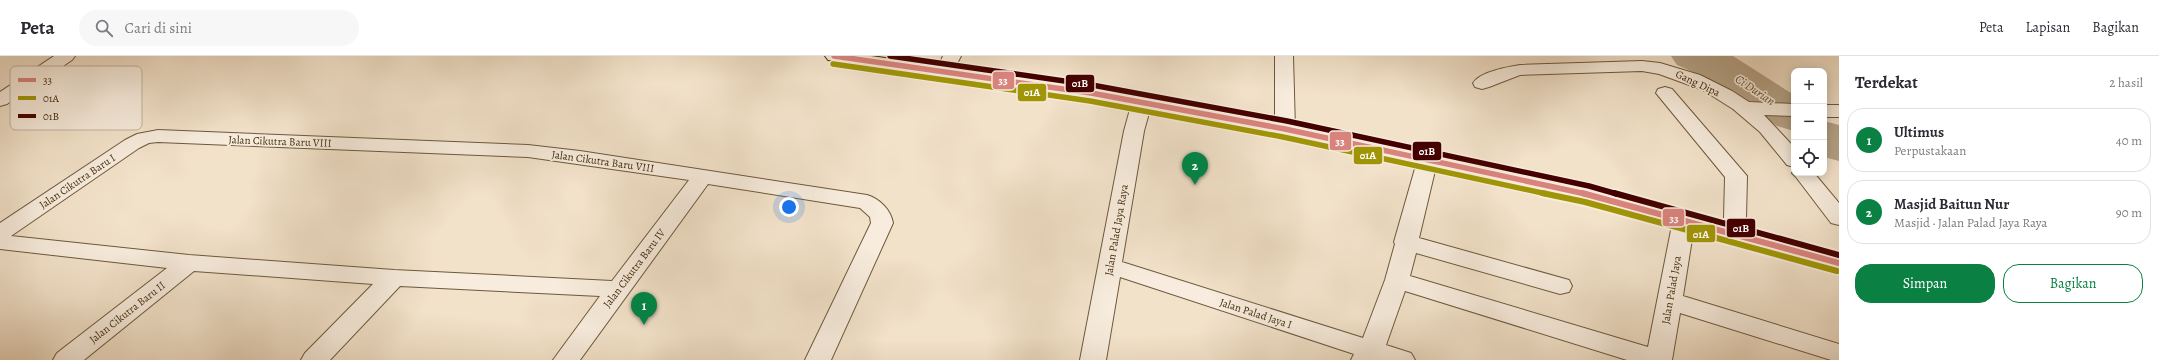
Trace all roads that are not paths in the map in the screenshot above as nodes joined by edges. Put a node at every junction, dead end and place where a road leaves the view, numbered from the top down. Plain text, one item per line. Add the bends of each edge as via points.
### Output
1 (66, 56) edge
2 (834, 56) edge
3 (1284, 56) edge
4 (949, 64) edge
5 (51, 66) edge
6 (1482, 83) dead end
7 (10, 93) edge
8 (1665, 93) dead end
9 (0, 100) edge
10 (1142, 102) junction
11 (1751, 108) junction
12 (1791, 110) edge
13 (1827, 111) edge
14 (1839, 112) edge
15 (1285, 129) junction
16 (158, 136) joint
17 (1428, 158) junction
18 (1791, 158) edge
19 (703, 176) junction
20 (1805, 176) edge
21 (1839, 218) edge
22 (1684, 220) junction
23 (1731, 232) junction
24 (0, 233) edge
25 (0, 242) edge
26 (1405, 242) junction
27 (188, 263) junction
28 (1839, 263) edge
29 (1110, 266) junction
30 (394, 278) junction
31 (1397, 280) junction
32 (1560, 286) dead end
33 (618, 289) junction
34 (1669, 301) junction
35 (1839, 353) edge
36 (1368, 355) edge
37 (66, 360) edge
38 (314, 360) edge
39 (566, 360) edge
40 (818, 360) edge
41 (1093, 360) edge
42 (1402, 360) edge
43 (1659, 360) edge

1 - 5 street
2 - 4 main road
3 - 15 street
4 - 10 main road
6 - 11 street, Gang Dipa via 1520,70 1642,66 1680,72
7 - 9 street
8 - 23 street via 1736,176 1735,218
10 - 15 main road
10 - 29 street, Jalan Palad Jaya Raya via 1134,131
11 - 12 street
11 - 18 street, Gang Dipa
13 - 14 street
15 - 17 main road
16 - 19 street, Jalan Cikutra Baru VIII via 528,151
16 - 24 street, Jalan Cikutra Baru I via 144,138 132,144
17 - 22 main road via 1587,194
17 - 26 street
19 - 33 street, Jalan Cikutra Baru IV
19 - 40 street, Jalan Cikutra Baru VIII via 867,202 881,215 882,223
20 - 21 street
22 - 23 main road
22 - 34 street, Jalan Palad Jaya
23 - 28 main road
25 - 27 street
26 - 31 street
26 - 32 street
27 - 30 street
27 - 37 street, Jalan Cikutra Baru II
29 - 36 street, Jalan Palad Jaya I
29 - 41 street, Jalan Palad Jaya Raya
30 - 33 street
30 - 38 street
31 - 36 street
31 - 43 street
33 - 39 street, Jalan Cikutra Baru IV
34 - 35 street
34 - 43 street, Jalan Palad Jaya
36 - 42 street, Jalan Palad Jaya I

